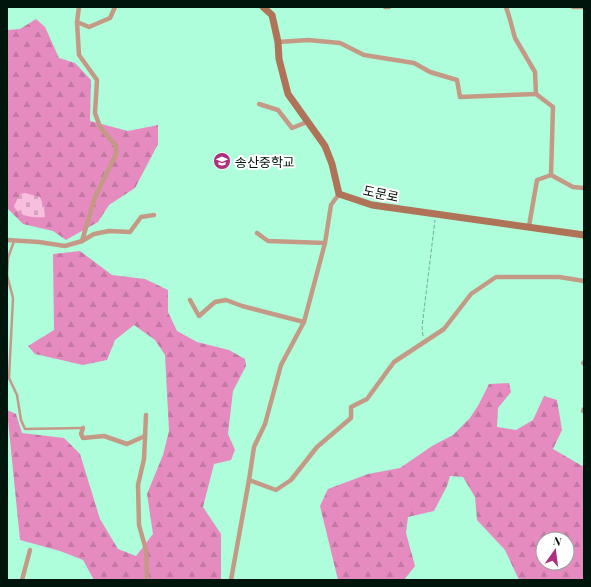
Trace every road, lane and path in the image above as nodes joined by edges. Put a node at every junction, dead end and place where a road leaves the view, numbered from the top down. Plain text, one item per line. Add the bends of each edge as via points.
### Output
1 (79, 7) edge
2 (115, 7) edge
3 (263, 7) edge
4 (385, 7) edge
5 (389, 7) edge
6 (506, 7) edge
7 (573, 7) edge
8 (584, 7) edge
9 (77, 22) junction
10 (278, 42) junction
11 (536, 94) junction
12 (259, 104) dead end
13 (307, 122) junction
14 (550, 175) junction
15 (584, 188) edge
16 (339, 194) junction
17 (436, 214) junction
18 (154, 215) dead end
19 (529, 226) junction
20 (258, 232) dead end
21 (584, 235) edge
22 (7, 240) edge
23 (14, 240) junction
24 (82, 241) junction
25 (325, 243) junction
26 (584, 281) edge
27 (190, 300) dead end
28 (304, 322) junction
29 (424, 342) junction
30 (146, 415) dead end
31 (83, 428) joint
32 (145, 436) junction
33 (248, 480) junction
34 (30, 550) dead end
35 (22, 580) edge
36 (149, 580) edge
37 (231, 580) edge

1 - 9 street
2 - 9 street via 110,18 89,28
3 - 10 street via 272,15
4 - 5 street
6 - 11 street via 515,38 535,72
7 - 8 street
9 - 24 street via 79,55 97,80 95,113 100,127 116,146 116,154 95,197
10 - 11 street via 308,40 340,43 364,55 414,63 430,72 457,80 460,97
10 - 13 street via 279,59 288,94
11 - 14 street via 553,107
12 - 13 street via 278,110 292,128
13 - 16 street via 325,146
14 - 15 street via 574,187
14 - 19 street via 537,180
16 - 17 street, 도문로 via 372,205
16 - 25 street via 331,205
17 - 19 street, 도문로
17 - 29 path via 422,327
18 - 24 street via 141,217 130,232 109,231 94,234
19 - 21 street, 도문로
20 - 25 street via 268,241
22 - 23 street
23 - 24 street via 65,246
23 - 31 lane via 8,258 7,275 13,298 9,378 18,395 21,420 25,429
25 - 28 street
26 - 29 street via 559,277 496,277 471,294 444,329
27 - 28 street via 199,316 215,302 226,300
28 - 33 street via 281,365 264,424 254,447
29 - 33 street via 394,362 367,400 351,407 351,418 317,447 291,480 276,490
30 - 32 street
31 - 32 street via 83,438 104,436 127,444
32 - 36 street via 144,459 138,485 138,518 146,550
33 - 37 street
34 - 35 street

